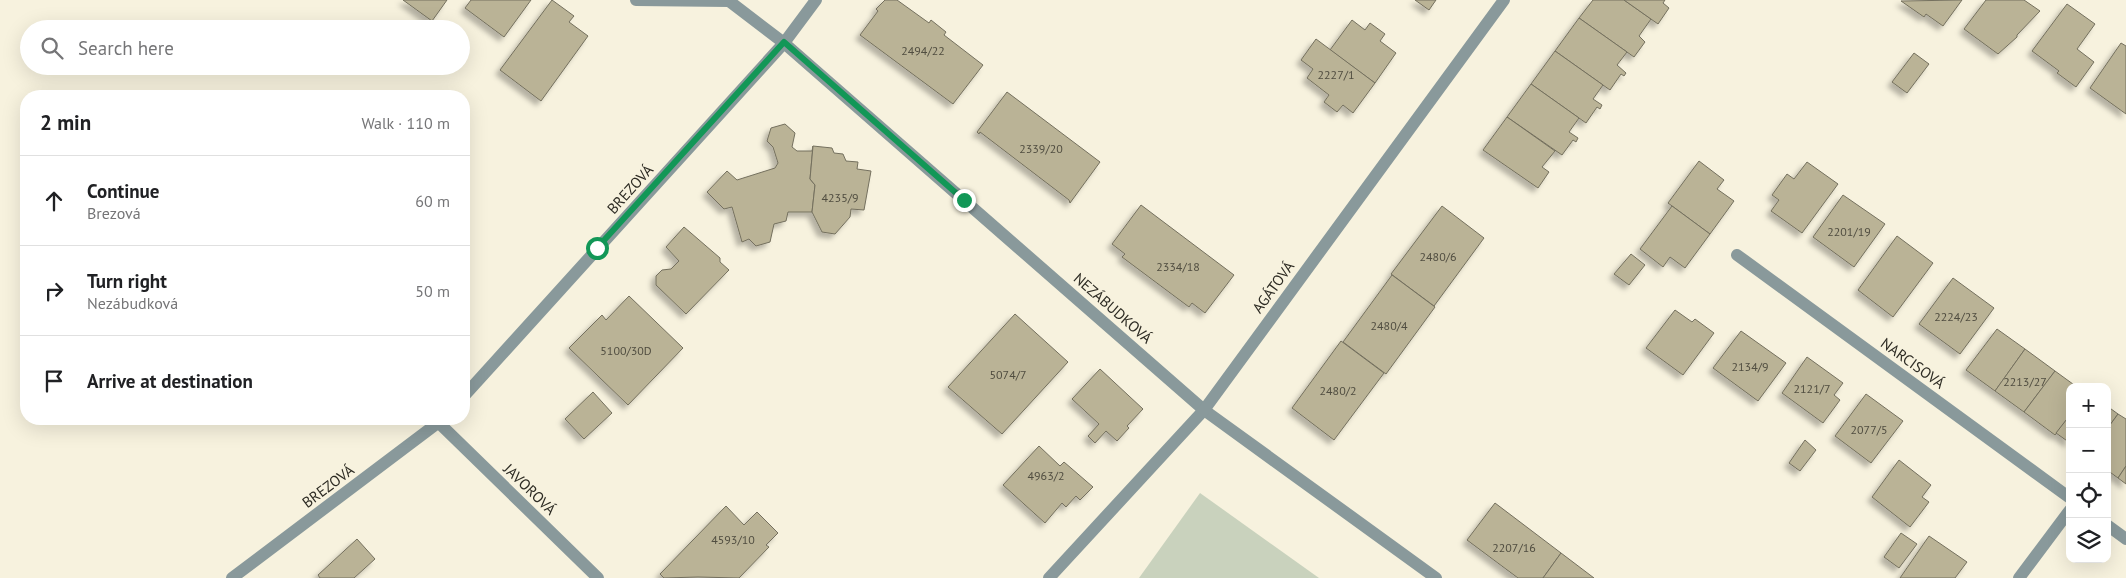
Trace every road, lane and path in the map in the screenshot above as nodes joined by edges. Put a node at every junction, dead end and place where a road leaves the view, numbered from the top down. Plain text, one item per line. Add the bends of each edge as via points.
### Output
1 (636, 0) edge
2 (816, 0) edge
3 (1504, 0) edge
4 (784, 42) junction
5 (1738, 255) dead end
6 (470, 389) edge
7 (1204, 410) junction
8 (436, 425) edge
9 (445, 425) edge
10 (2066, 495) edge
11 (2066, 515) edge
12 (2111, 528) edge
13 (2126, 539) edge
14 (232, 578) edge
15 (598, 578) edge
16 (1049, 578) edge
17 (1436, 578) edge
18 (2019, 578) edge

1 - 4 street, NEZÁBUDKOVÁ via 729,1
2 - 4 street, BREZOVÁ
3 - 7 street, AGÁTOVÁ
4 - 6 street, BREZOVÁ
4 - 7 street, NEZÁBUDKOVÁ
5 - 10 street, NARCISOVÁ
7 - 16 street, AGÁTOVÁ
7 - 17 street, NEZÁBUDKOVÁ
8 - 14 street, BREZOVÁ
9 - 15 street, JAVOROVÁ
11 - 18 street
12 - 13 street

